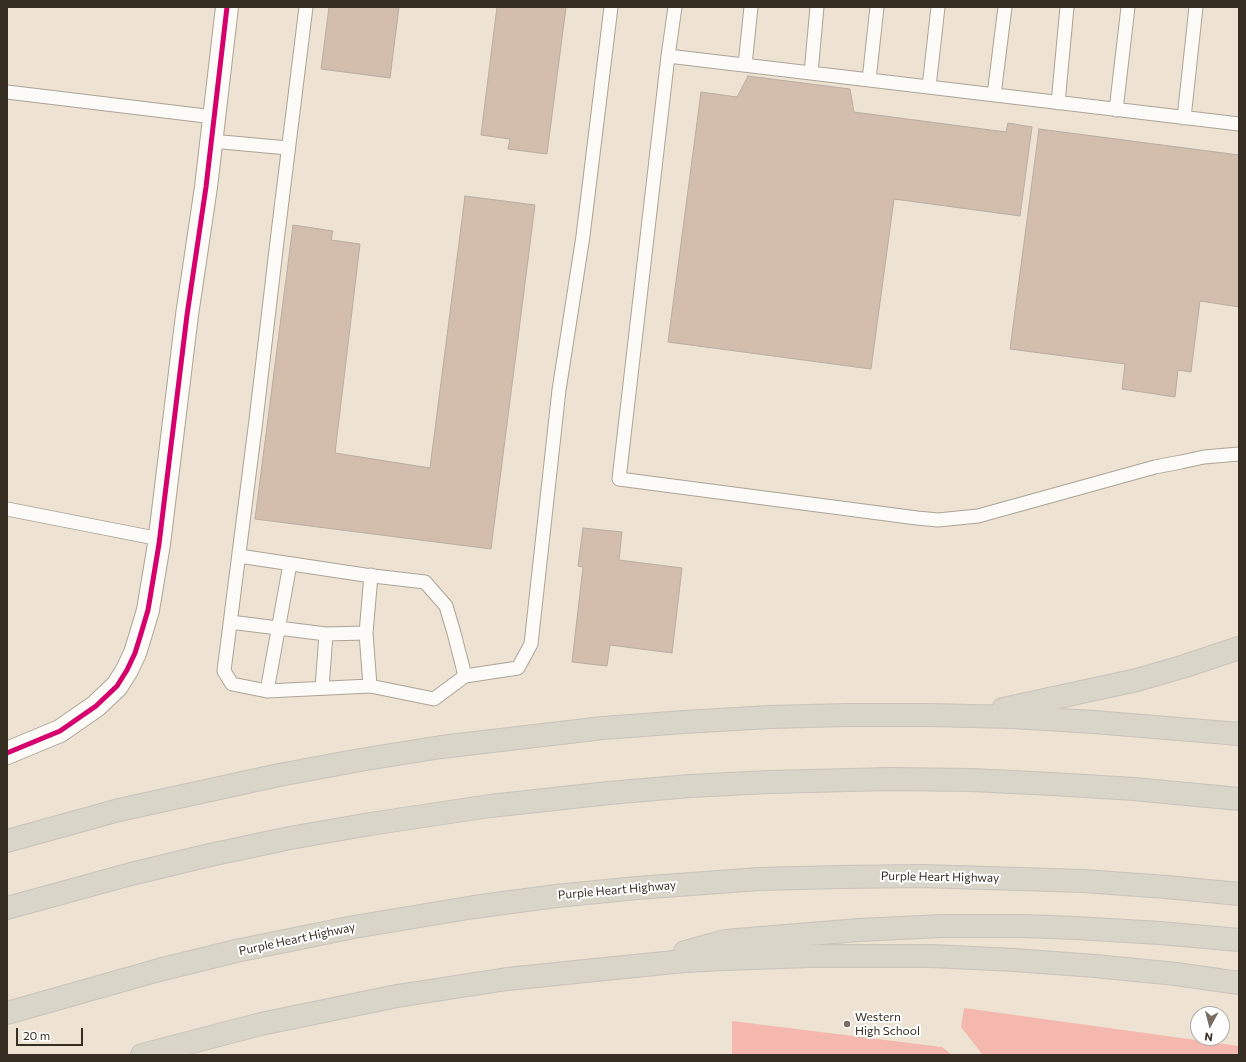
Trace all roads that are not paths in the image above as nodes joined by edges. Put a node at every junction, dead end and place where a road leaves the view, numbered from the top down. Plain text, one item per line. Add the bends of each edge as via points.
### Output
1 (227, 7) edge
2 (306, 7) edge
3 (611, 7) edge
4 (675, 7) edge
5 (751, 7) edge
6 (817, 7) edge
7 (877, 7) edge
8 (938, 7) edge
9 (1005, 7) edge
10 (1068, 7) edge
11 (1128, 7) edge
12 (1196, 7) edge
13 (668, 56) junction
14 (744, 66) junction
15 (810, 73) junction
16 (869, 80) junction
17 (929, 87) junction
18 (7, 92) edge
19 (994, 95) junction
20 (1058, 103) junction
21 (1116, 110) junction
22 (214, 117) junction
23 (1184, 118) junction
24 (1239, 124) edge
25 (211, 141) junction
26 (288, 148) junction
27 (1239, 454) edge
28 (7, 509) edge
29 (160, 539) junction
30 (238, 556) junction
31 (290, 564) junction
32 (371, 575) junction
33 (230, 622) junction
34 (278, 629) junction
35 (366, 633) junction
36 (326, 634) junction
37 (1239, 648) edge
38 (464, 676) junction
39 (370, 686) junction
40 (322, 688) junction
41 (267, 692) junction
42 (971, 716) junction
43 (1239, 734) edge
44 (7, 753) edge
45 (1239, 799) edge
46 (7, 841) edge
47 (1239, 894) edge
48 (7, 908) edge
49 (1239, 940) edge
50 (646, 964) junction
51 (1239, 983) edge
52 (7, 1014) edge
53 (142, 1055) edge

1 - 22 street
2 - 26 lane
3 - 38 lane via 582,236 559,390 530,644 518,668
4 - 13 lane
5 - 14 lane
6 - 15 lane
7 - 16 lane
8 - 17 lane
9 - 19 lane
10 - 20 lane
11 - 21 lane
12 - 23 lane
13 - 14 lane
13 - 27 lane via 619,478 938,520 978,516 1168,464
14 - 15 lane
15 - 16 lane
16 - 17 lane
17 - 19 lane
18 - 22 lane
19 - 20 lane
20 - 21 lane
21 - 23 lane
22 - 25 street
23 - 24 lane
25 - 26 lane
25 - 29 street via 180,366
26 - 30 lane
28 - 29 lane
29 - 44 street via 146,618 136,653 117,686 96,706 60,731
30 - 31 lane
30 - 33 lane
31 - 32 lane
31 - 34 lane
32 - 35 lane
32 - 38 lane via 425,582 446,606
33 - 34 lane
33 - 41 lane via 224,671 232,684
34 - 36 lane
34 - 41 lane
35 - 36 lane
35 - 39 lane
36 - 40 lane
37 - 42 highway via 1137,680
38 - 39 lane via 434,699
39 - 40 lane
40 - 41 lane
42 - 43 highway via 1100,722
42 - 46 highway via 847,715 729,719 603,728 480,742 360,760 246,782 119,810
45 - 48 highway via 1134,789 972,780 890,779 690,786 469,808 290,838 138,872
47 - 52 highway, Purple Heart Highway via 1091,881 929,876 800,878 637,888 474,907 354,927 159,970
49 - 50 highway via 1069,928 916,926 725,940
50 - 51 highway via 726,958 932,956 1095,966
50 - 53 highway via 507,979 397,996 261,1024

